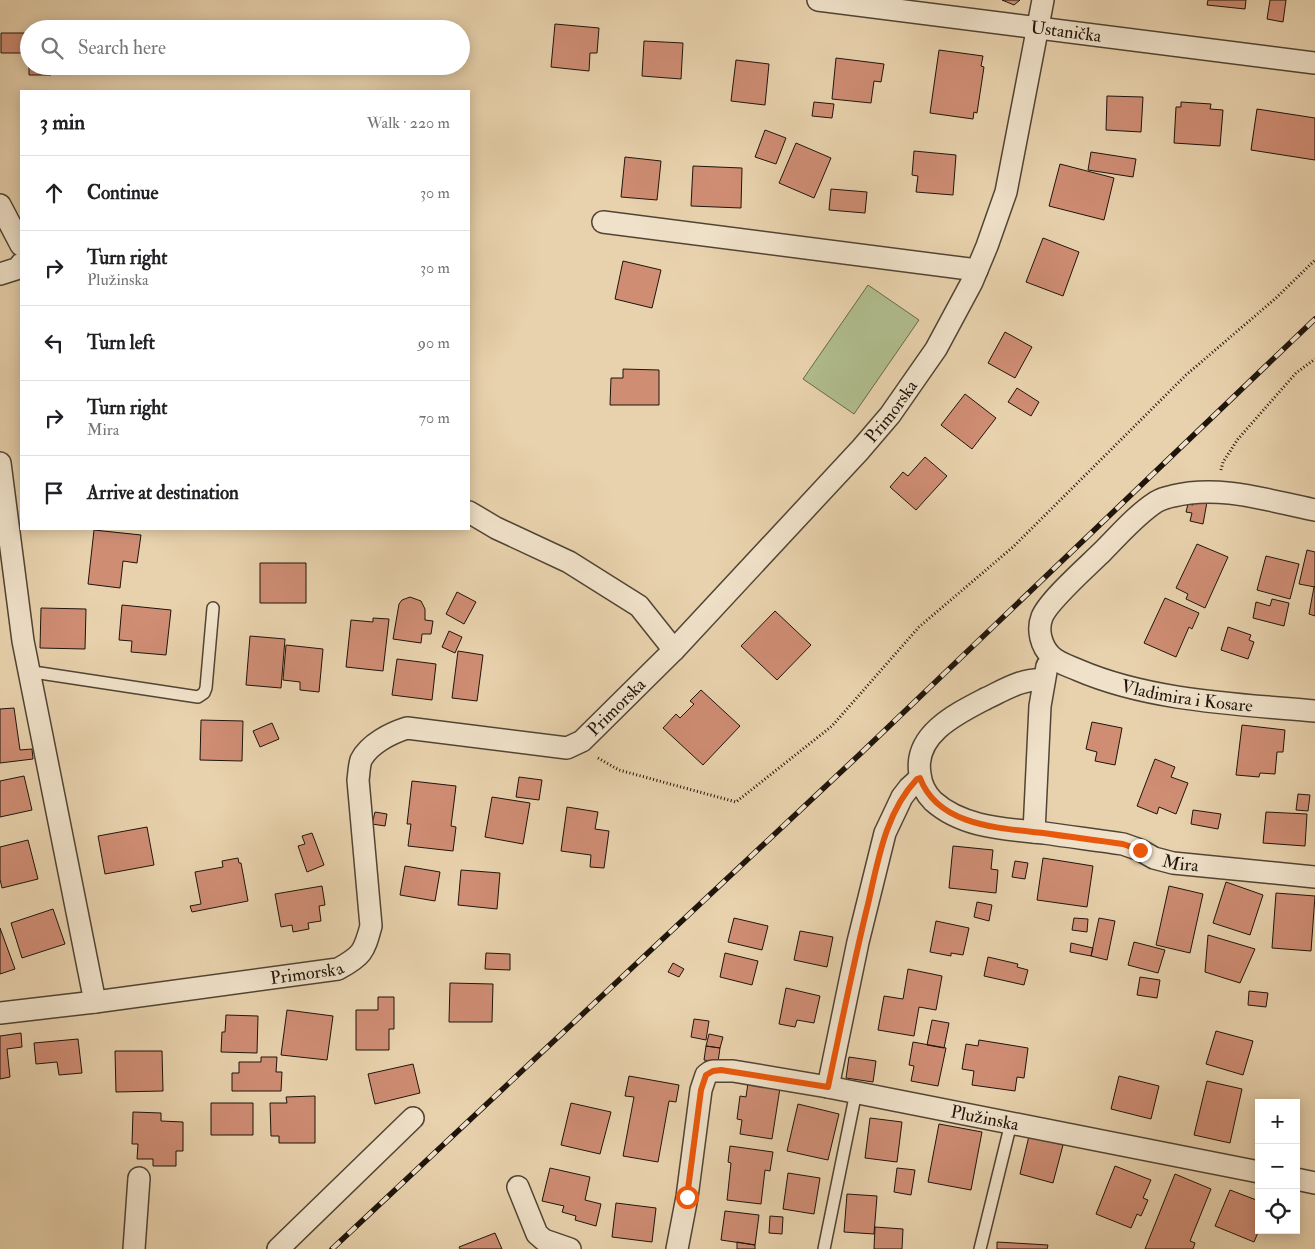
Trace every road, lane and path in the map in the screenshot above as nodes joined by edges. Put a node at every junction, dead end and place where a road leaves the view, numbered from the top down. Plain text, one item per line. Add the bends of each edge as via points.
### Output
1 (818, 0) edge
2 (1043, 0) edge
3 (1038, 27) junction
4 (1315, 63) edge
5 (0, 205) edge
6 (603, 222) dead end
7 (20, 243) edge
8 (1315, 260) edge
9 (20, 266) edge
10 (977, 270) junction
11 (0, 274) edge
12 (1315, 359) edge
13 (0, 463) edge
14 (1216, 491) junction
15 (1315, 510) edge
16 (470, 513) edge
17 (213, 608) dead end
18 (674, 650) junction
19 (1057, 660) junction
20 (29, 674) junction
21 (1044, 680) junction
22 (1315, 711) edge
23 (575, 745) junction
24 (920, 778) junction
25 (1034, 832) junction
26 (1315, 877) edge
27 (94, 1002) junction
28 (0, 1012) edge
29 (828, 1087) junction
30 (856, 1092) junction
31 (413, 1118) dead end
32 (1012, 1123) junction
33 (1255, 1171) edge
34 (139, 1178) dead end
35 (1300, 1180) edge
36 (1315, 1183) edge
37 (518, 1187) dead end
38 (134, 1249) edge
39 (278, 1249) edge
40 (570, 1249) edge
41 (678, 1249) edge
42 (824, 1249) edge
43 (980, 1249) edge

1 - 3 street, Ustanička
2 - 3 street, Primorska
3 - 4 street, Ustanička
3 - 10 street, Primorska via 1006,192
5 - 7 street
6 - 10 street
8 - 23 path via 1186,375 1013,547 919,627 832,726 736,802 619,770
9 - 11 street
10 - 18 street, Primorska via 936,350 890,415
12 - 14 path via 1296,373 1238,439 1223,462
13 - 20 street
14 - 15 street
14 - 19 street via 1192,492 1157,501 1067,587 1042,616 1040,628 1044,647
16 - 18 street via 569,562 639,606
17 - 20 lane via 206,688 198,697
18 - 23 street, Primorska
19 - 21 street via 1048,663
19 - 22 street, Vladimira i Kosare via 1092,676 1137,689 1231,704
20 - 27 street
21 - 24 street via 1034,679 1008,687 938,727 922,748
21 - 25 street via 1036,757
23 - 27 street, Primorska via 567,748 407,728 391,734 375,744 362,760 358,780 371,926 366,948 354,960 338,969
24 - 25 street, Mira via 932,799 964,819
24 - 29 street via 902,797 885,832
25 - 26 street, Mira via 1123,844 1173,863
27 - 28 street, Primorska
29 - 30 street, Plužinska
29 - 41 street, Plužinska via 733,1071 713,1071 706,1075 701,1090
30 - 32 street, Plužinska
30 - 42 lane
31 - 39 street
32 - 33 street, Plužinska
32 - 43 lane
34 - 38 street
35 - 36 street
37 - 40 street via 537,1234 544,1240

